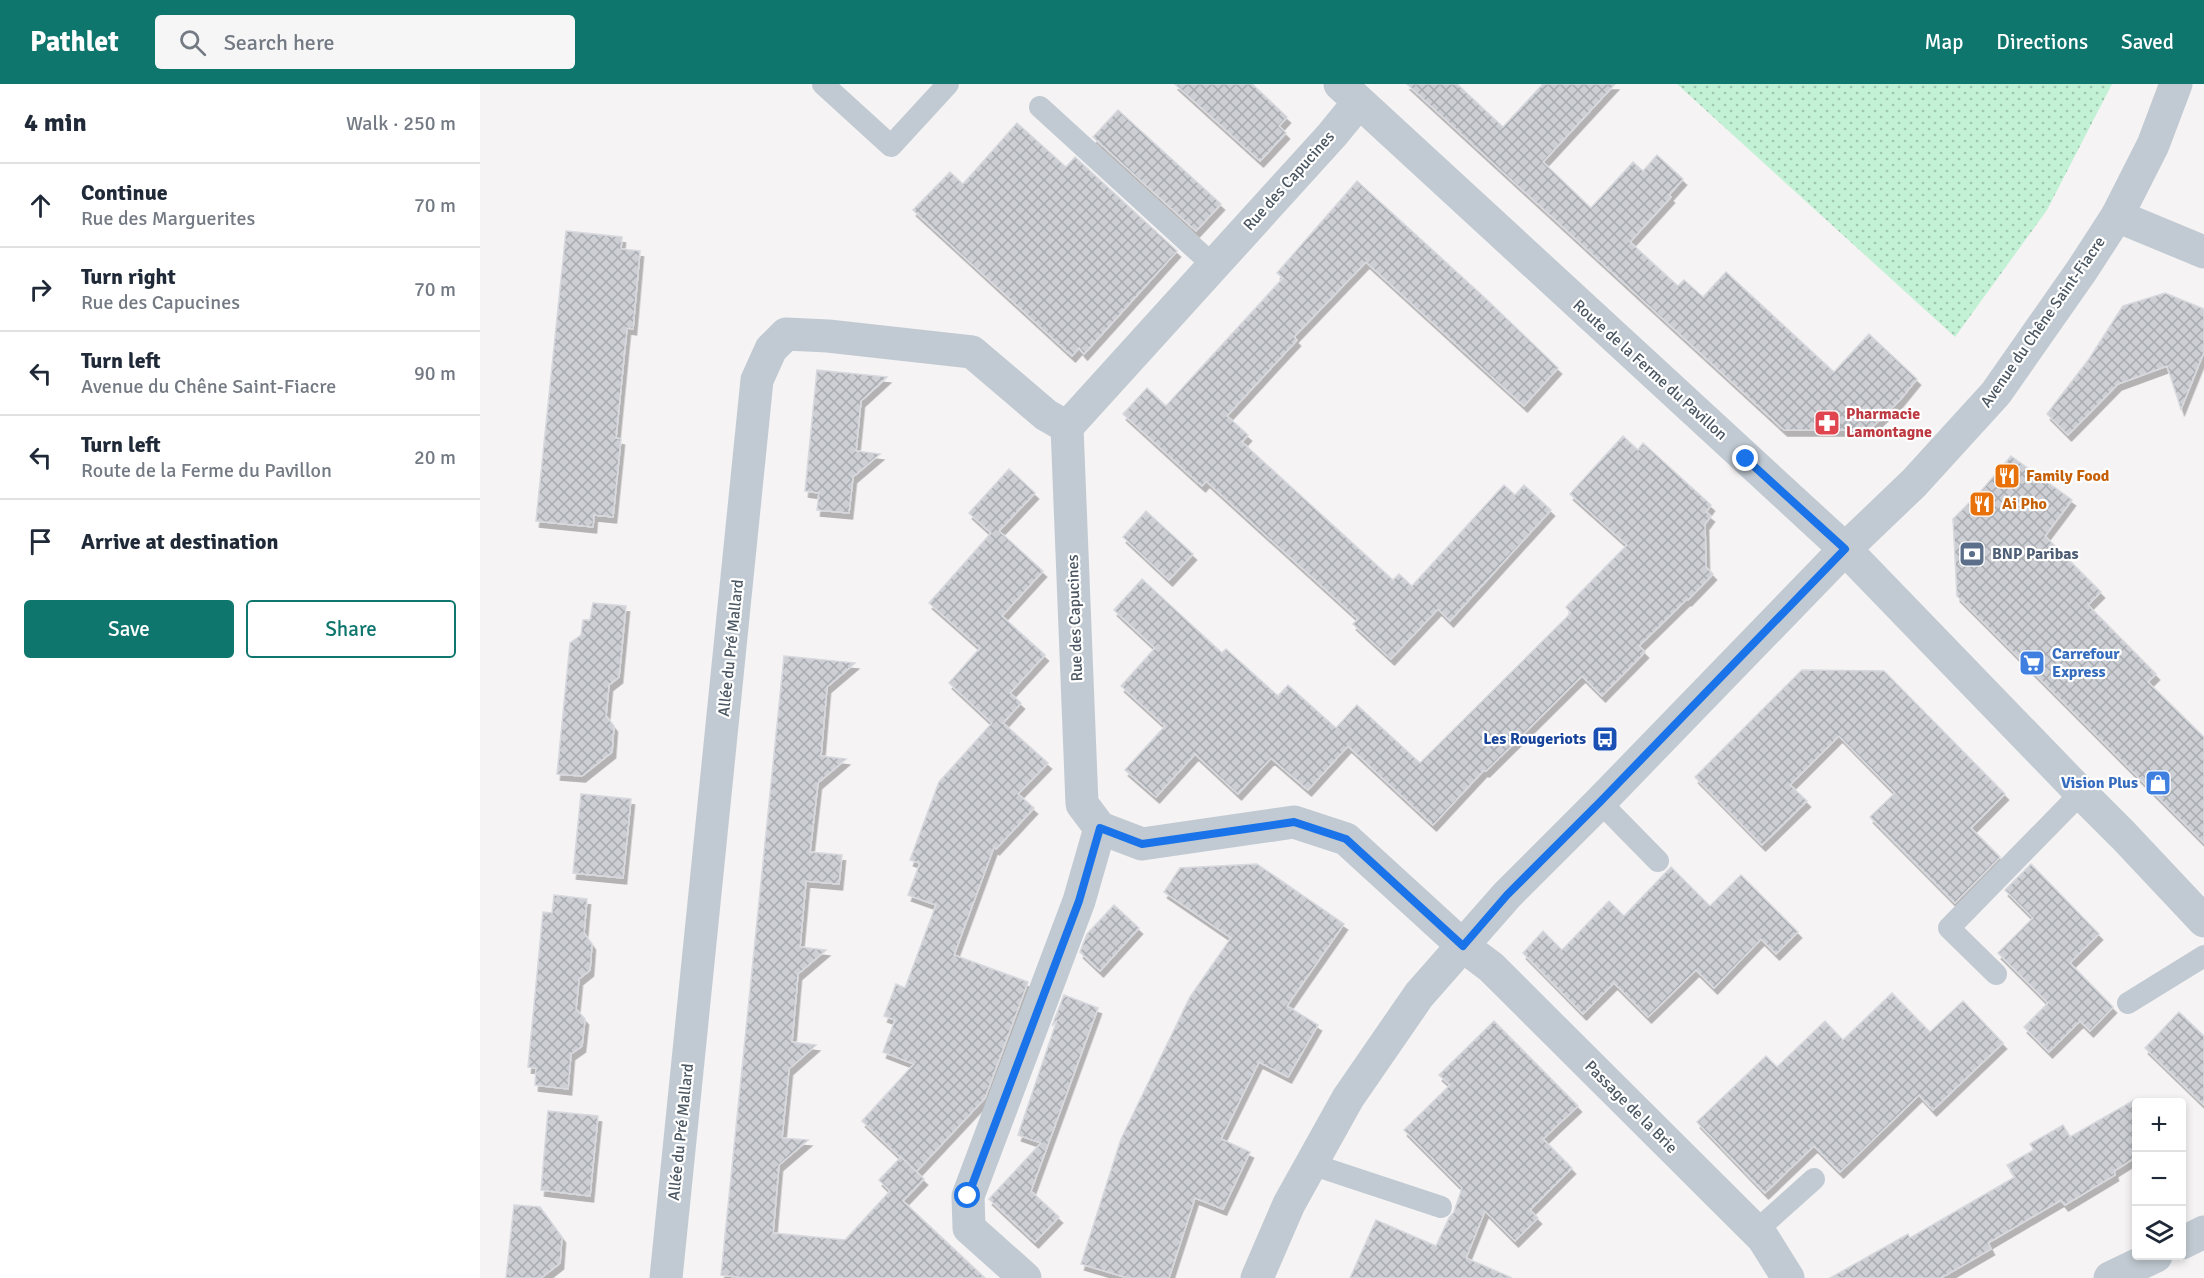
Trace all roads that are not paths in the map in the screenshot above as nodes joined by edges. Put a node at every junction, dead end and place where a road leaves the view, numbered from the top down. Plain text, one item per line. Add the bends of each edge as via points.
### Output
1 (823, 84) edge
2 (948, 84) edge
3 (2176, 84) edge
4 (1350, 93) edge
5 (1040, 107) dead end
6 (2117, 216) junction
7 (2204, 252) edge
8 (1213, 265) junction
9 (1067, 427) junction
10 (1845, 549) junction
11 (2080, 794) junction
12 (1600, 802) junction
13 (1100, 828) junction
14 (1658, 861) dead end
15 (2204, 921) edge
16 (1463, 946) junction
17 (2204, 956) edge
18 (1996, 974) dead end
19 (2128, 1004) dead end
20 (1311, 1164) junction
21 (1814, 1179) dead end
22 (1441, 1207) dead end
23 (1756, 1231) junction
24 (2204, 1232) edge
25 (2186, 1241) edge
26 (2148, 1260) edge
27 (666, 1278) edge
28 (1025, 1278) edge
29 (1257, 1278) edge
30 (1788, 1278) edge
31 (2110, 1278) edge

1 - 2 lane via 891,146
3 - 6 street, Avenue du Chêne Saint-Fiacre via 2153,145
4 - 8 street, Rue des Capucines via 1332,135
4 - 10 street, Route de la Ferme du Pavillon
5 - 8 lane
6 - 7 street
6 - 10 street, Avenue du Chêne Saint-Fiacre via 1996,393 1914,483
8 - 9 street, Rue des Capucines
9 - 13 street, Rue des Capucines via 1082,804
9 - 27 street, Allée du Pré Mallard via 1046,415 972,352 786,334 771,349 757,380
10 - 11 street, Route de la Ferme du Pavillon
10 - 12 street, Avenue du Chêne Saint-Fiacre
11 - 15 street, Route de la Ferme du Pavillon
11 - 18 lane via 1949,928
12 - 14 lane
12 - 16 street, Avenue du Chêne Saint-Fiacre via 1507,895
13 - 16 street via 1142,844 1294,822 1325,832 1346,839
13 - 28 street via 1079,901 968,1196 969,1228
16 - 20 street, Avenue du Chêne Saint-Fiacre via 1419,994 1348,1098
16 - 23 street, Passage de la Brie via 1491,967
17 - 19 lane
20 - 22 lane
20 - 29 street, Avenue du Chêne Saint-Fiacre via 1288,1204
21 - 23 lane
23 - 30 street, Passage de la Brie
24 - 25 street
26 - 31 street

